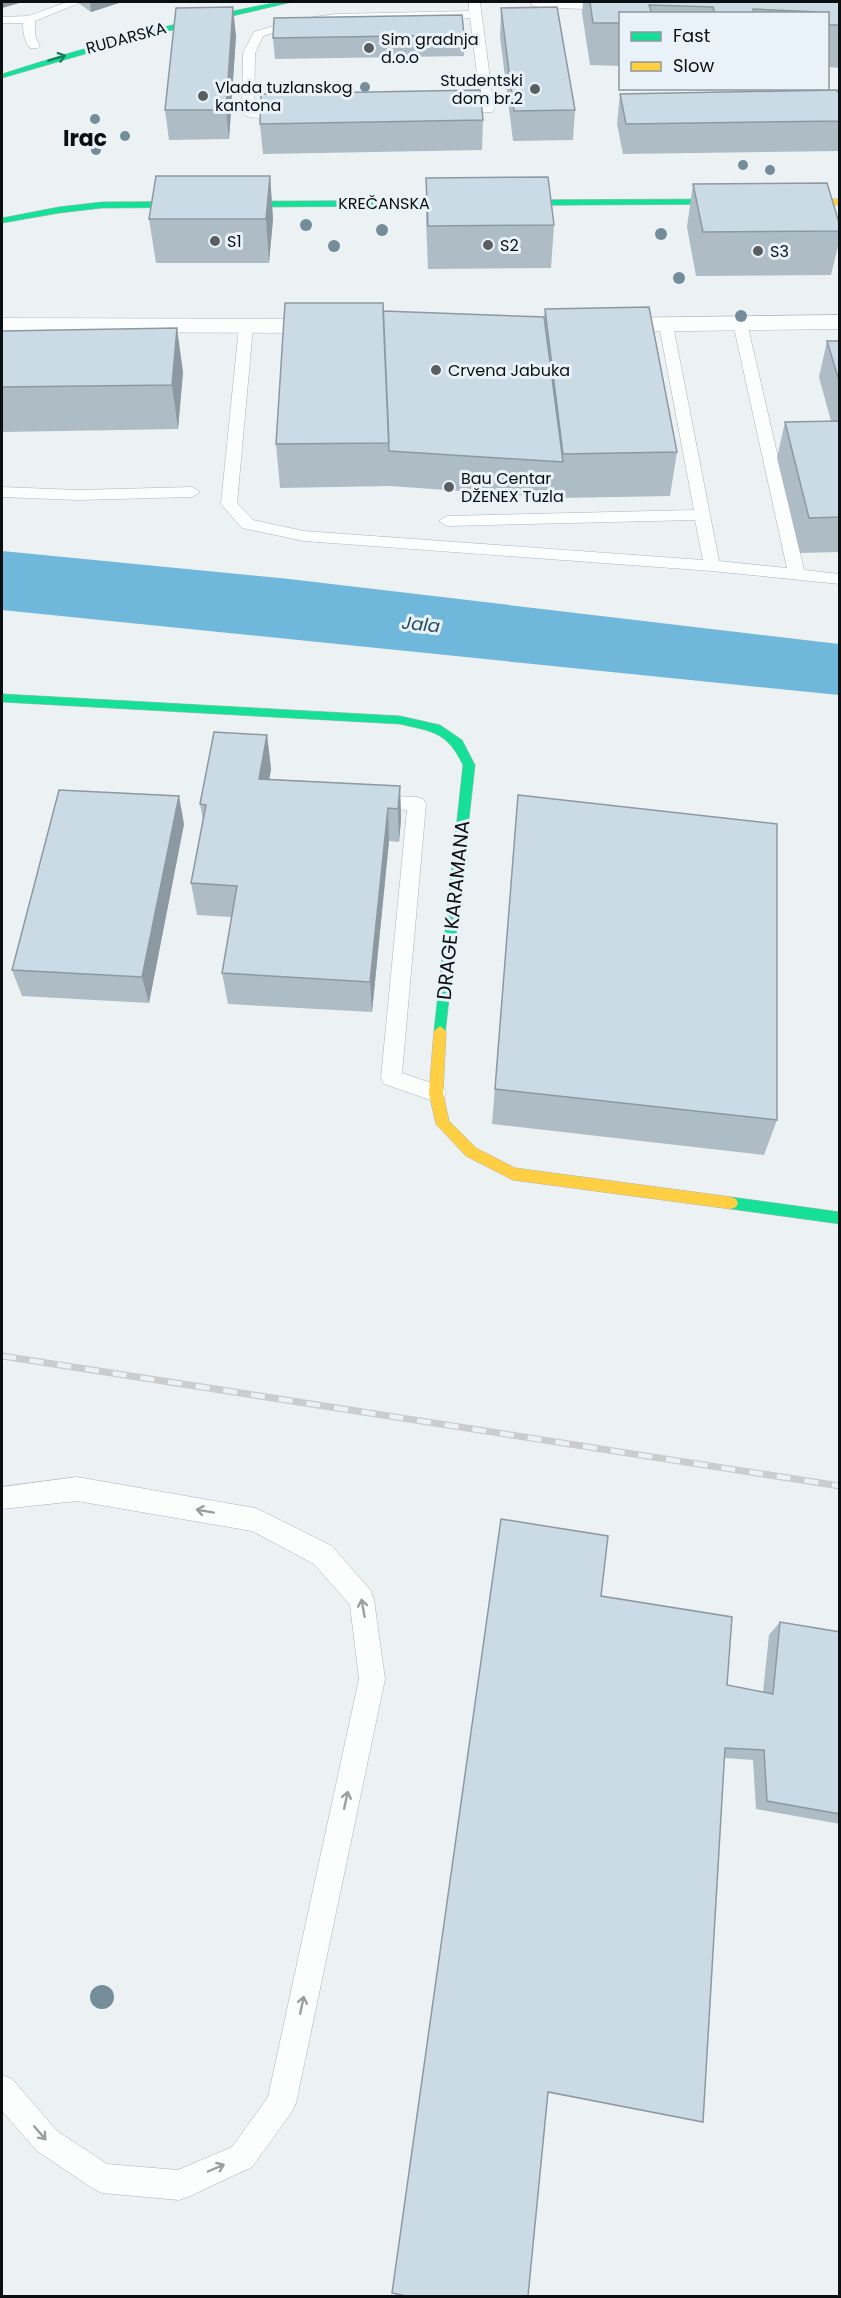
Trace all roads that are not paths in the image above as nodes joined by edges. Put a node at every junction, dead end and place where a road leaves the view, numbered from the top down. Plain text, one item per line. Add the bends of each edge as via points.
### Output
1 (76, 2) edge
2 (288, 2) edge
3 (539, 2) edge
4 (644, 6) edge
5 (474, 8) edge
6 (29, 19) junction
7 (2, 20) edge
8 (34, 46) dead end
9 (2, 76) edge
10 (441, 110) edge
11 (300, 113) edge
12 (840, 202) edge
13 (2, 221) edge
14 (840, 322) edge
15 (740, 323) junction
16 (2, 325) edge
17 (584, 325) edge
18 (666, 325) junction
19 (351, 326) edge
20 (246, 327) junction
21 (2, 492) edge
22 (192, 492) dead end
23 (702, 515) junction
24 (447, 521) dead end
25 (712, 566) junction
26 (797, 575) junction
27 (840, 579) edge
28 (2, 698) edge
29 (349, 801) edge
30 (436, 1093) junction
31 (840, 1218) edge
32 (2, 1498) edge
33 (2, 2089) edge

1 - 6 lane
9 -> 2 street, RUDARSKA via 126,37
3 - 4 street
5 - 10 lane via 488,109
5 - 11 lane via 336,17 293,23 258,34 249,53 248,114
6 - 7 lane
6 - 8 lane via 29,36
12 - 13 street, KREČANSKA via 102,205
14 - 15 street
15 - 18 street
15 - 26 lane
16 - 20 street
17 - 18 street
18 - 23 lane
19 - 20 street
20 - 25 lane via 229,504 248,524 304,536
21 - 22 lane
23 - 24 lane
23 - 25 lane
25 - 26 lane
26 - 27 lane
28 - 30 street, DRAGE KARAMANA via 400,720 436,728 458,743 469,765
29 - 30 lane via 417,804 391,1078
30 - 31 street, DRAGE KARAMANA via 443,1124 471,1152 513,1173
33 -> 32 lane via 47,2141 102,2178 179,2185 242,2157 281,2103 372,1679 363,1600 322,1555 255,1520 76,1489

